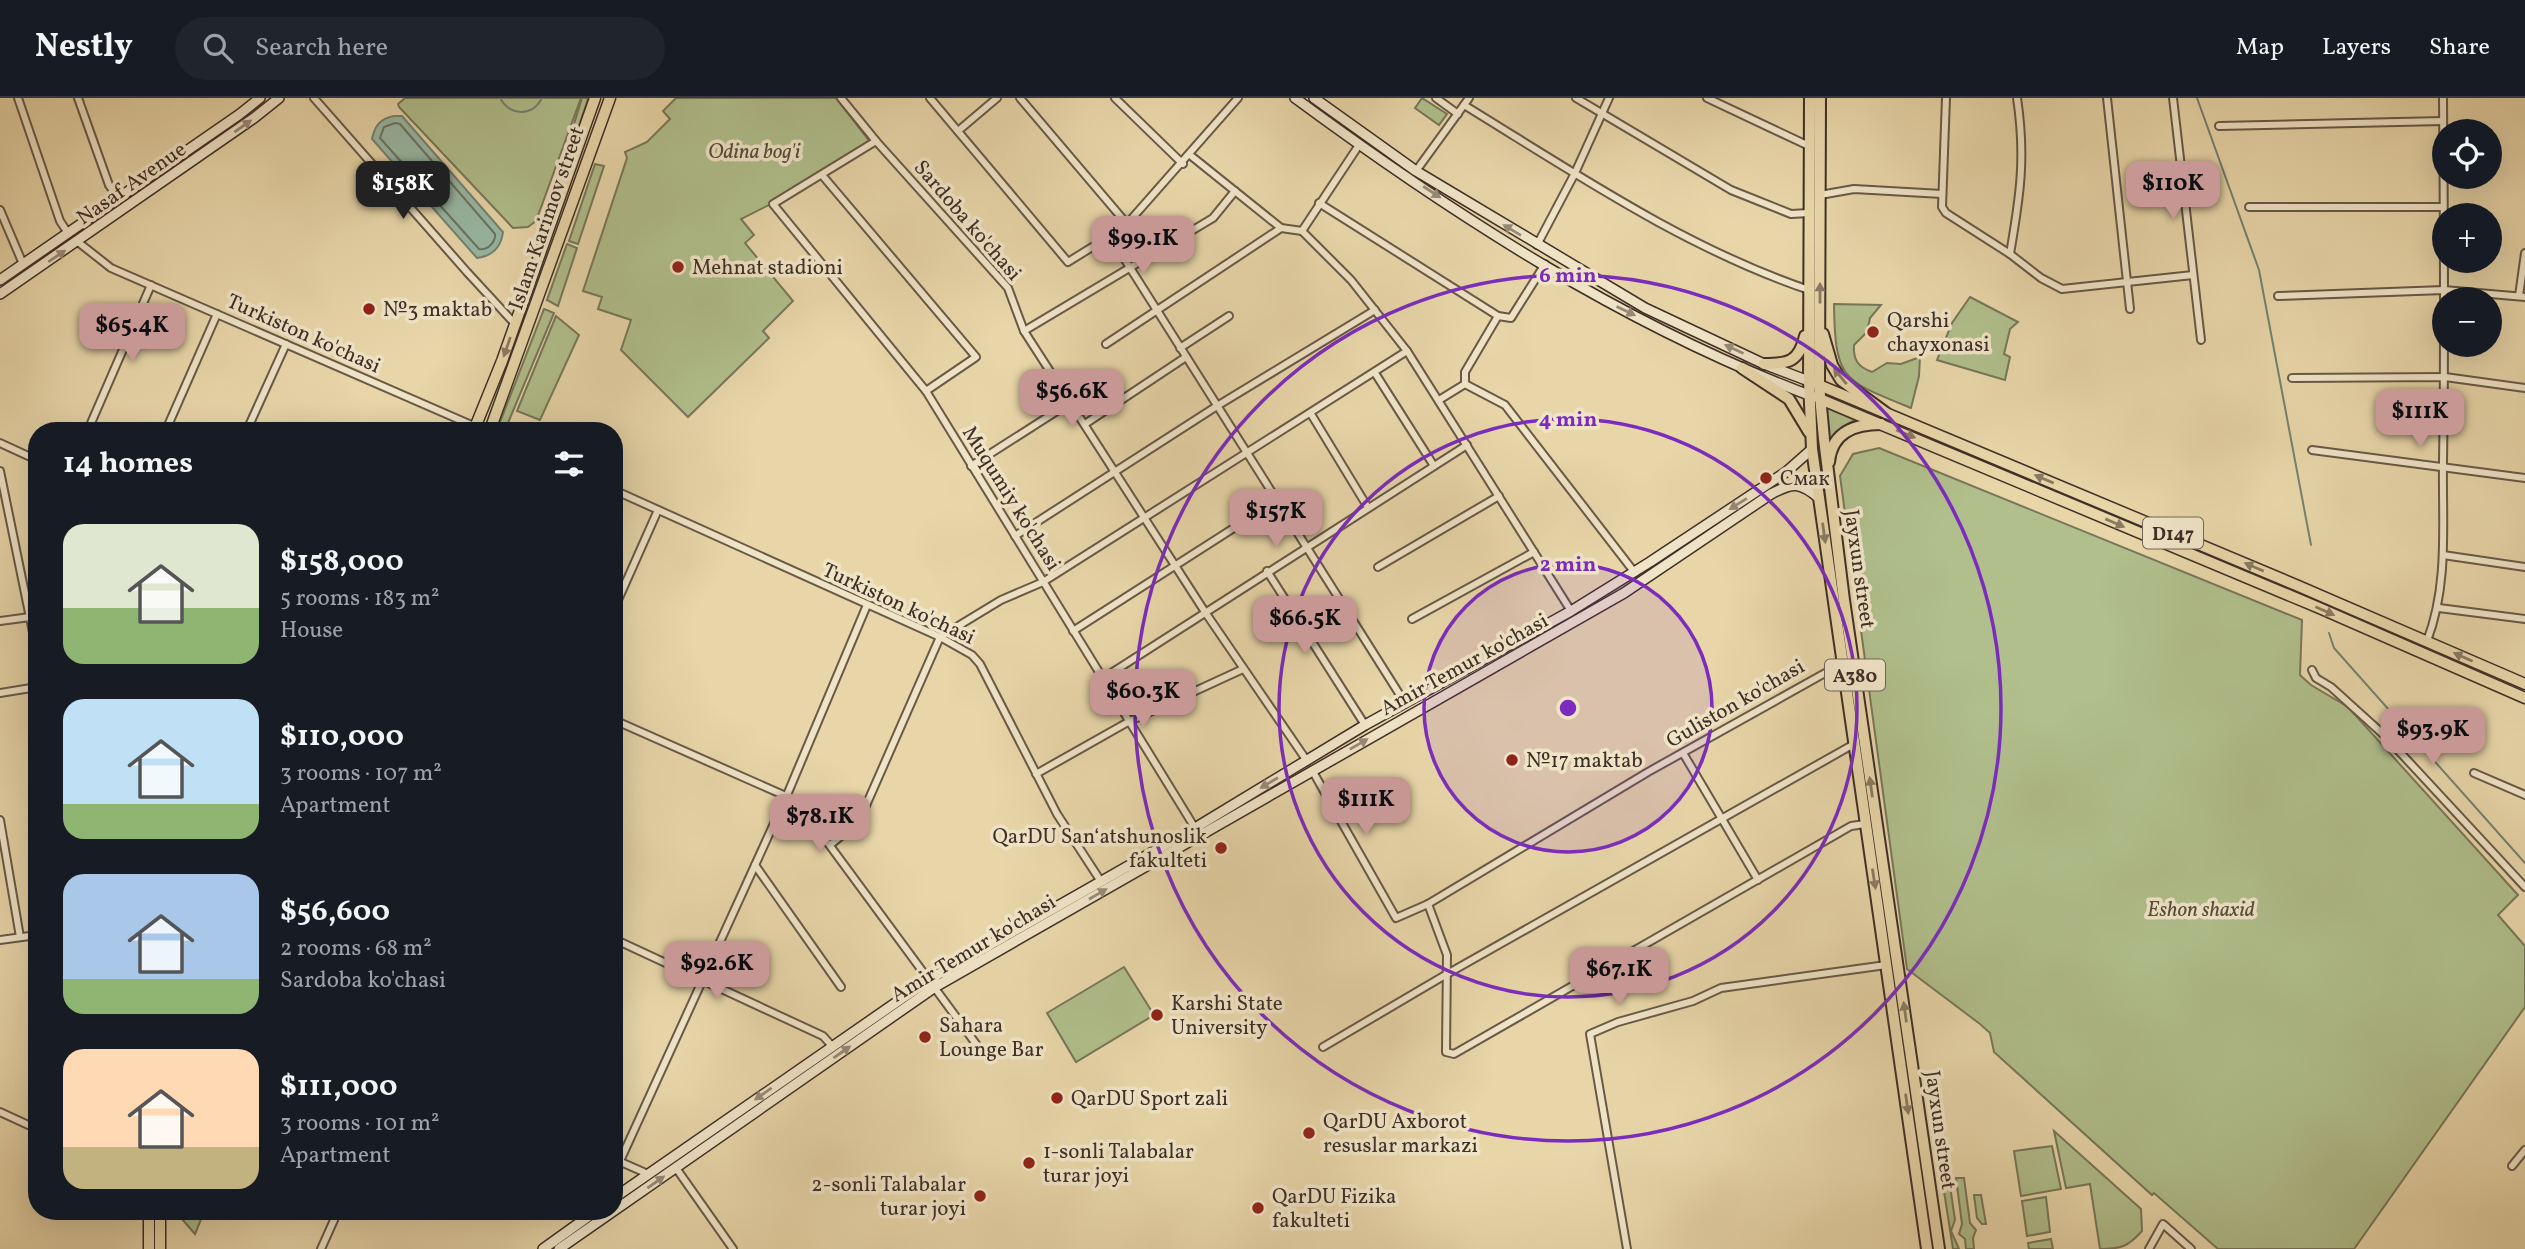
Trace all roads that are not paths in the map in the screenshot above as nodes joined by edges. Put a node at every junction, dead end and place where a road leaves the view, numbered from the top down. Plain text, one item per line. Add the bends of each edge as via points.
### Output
1 (18, 98) edge
2 (78, 98) edge
3 (260, 98) edge
4 (279, 98) edge
5 (314, 98) edge
6 (595, 98) edge
7 (610, 98) edge
8 (841, 98) edge
9 (930, 98) edge
10 (997, 98) edge
11 (1020, 98) edge
12 (1115, 98) edge
13 (1238, 98) edge
14 (1295, 98) edge
15 (1314, 98) edge
16 (1436, 98) edge
17 (1576, 98) edge
18 (1609, 98) edge
19 (1707, 98) edge
20 (1810, 98) edge
21 (1820, 98) edge
22 (1946, 98) edge
23 (2017, 98) edge
24 (2106, 98) edge
25 (2173, 98) edge
26 (2443, 98) edge
27 (1466, 101) edge
28 (1458, 114) junction
29 (1602, 114) junction
30 (2443, 119) edge
31 (2432, 121) edge
32 (2219, 126) dead end
33 (958, 131) junction
34 (876, 141) junction
35 (1359, 145) junction
36 (1809, 146) junction
37 (1190, 155) junction
38 (1388, 158) junction
39 (572, 162) junction
40 (1182, 164) junction
41 (584, 167) junction
42 (1416, 171) junction
43 (1575, 173) junction
44 (822, 175) junction
45 (1236, 191) junction
46 (1942, 194) junction
47 (1820, 195) junction
48 (119, 199) junction
49 (1319, 203) junction
50 (2432, 207) edge
51 (2249, 208) dead end
52 (0, 211) edge
53 (1809, 213) junction
54 (1127, 224) junction
55 (1281, 228) junction
56 (1302, 231) junction
57 (68, 233) junction
58 (1110, 236) junction
59 (78, 242) junction
60 (1537, 245) junction
61 (2525, 253) edge
62 (2010, 254) junction
63 (23, 264) junction
64 (1545, 264) junction
65 (1130, 268) junction
66 (2193, 275) junction
67 (0, 280) edge
68 (2127, 281) junction
69 (151, 285) junction
70 (1809, 290) junction
71 (2432, 290) edge
72 (0, 294) edge
73 (2502, 294) edge
74 (2278, 296) dead end
75 (2522, 296) edge
76 (2130, 309) dead end
77 (1375, 310) junction
78 (1156, 312) junction
79 (217, 314) junction
80 (1229, 316) dead end
81 (1498, 316) junction
82 (1814, 320) junction
83 (515, 324) junction
84 (1024, 331) junction
85 (2201, 340) dead end
86 (286, 344) junction
87 (1106, 344) dead end
88 (1180, 348) junction
89 (1407, 351) junction
90 (1186, 357) junction
91 (2445, 357) edge
92 (1764, 364) junction
93 (1742, 368) junction
94 (1376, 373) junction
95 (2445, 377) junction
96 (2292, 378) dead end
97 (1814, 383) junction
98 (1465, 384) junction
99 (2525, 388) edge
100 (926, 391) junction
101 (1815, 397) junction
102 (1439, 400) junction
103 (1071, 402) junction
104 (1217, 406) junction
105 (1886, 413) junction
106 (1311, 414) junction
107 (91, 422) edge
108 (170, 422) edge
109 (251, 422) edge
110 (461, 422) edge
111 (480, 422) edge
112 (493, 422) edge
113 (1881, 424) junction
114 (1085, 425) junction
115 (1811, 436) junction
116 (0, 443) edge
117 (1467, 444) junction
118 (1812, 449) junction
119 (2312, 450) dead end
120 (1245, 453) junction
121 (28, 456) edge
122 (971, 466) junction
123 (1434, 466) junction
124 (2443, 466) junction
125 (0, 471) edge
126 (1113, 472) junction
127 (2525, 478) edge
128 (1828, 479) junction
129 (623, 495) edge
130 (1499, 496) junction
131 (1818, 498) junction
132 (1276, 501) junction
133 (1367, 506) junction
134 (658, 510) junction
135 (1144, 519) junction
136 (10, 523) junction
137 (0, 524) edge
138 (1015, 536) junction
139 (1306, 546) junction
140 (1534, 552) junction
141 (2443, 555) junction
142 (1174, 565) junction
143 (1378, 567) dead end
144 (2525, 567) edge
145 (1267, 571) junction
146 (1634, 573) junction
147 (1043, 582) junction
148 (623, 590) edge
149 (867, 605) junction
150 (28, 608) edge
151 (2439, 608) junction
152 (1571, 611) junction
153 (1205, 612) junction
154 (28, 617) edge
155 (1412, 619) dead end
156 (2525, 619) edge
157 (0, 621) edge
158 (1073, 631) junction
159 (940, 637) junction
160 (2427, 641) junction
161 (1843, 663) junction
162 (1242, 668) junction
163 (2312, 670) dead end
164 (1102, 679) junction
165 (2525, 684) edge
166 (28, 688) edge
167 (0, 693) edge
168 (2525, 698) edge
169 (1405, 703) junction
170 (1128, 722) junction
171 (623, 724) edge
172 (1365, 725) junction
173 (1854, 744) junction
174 (1683, 753) junction
175 (1307, 761) junction
176 (1312, 770) junction
177 (2474, 772) dead end
178 (1036, 774) junction
179 (787, 794) junction
180 (2525, 795) edge
181 (1720, 818) junction
182 (0, 820) edge
183 (1865, 824) junction
184 (1195, 828) junction
185 (830, 845) junction
186 (755, 865) junction
187 (1100, 880) junction
188 (1758, 880) junction
189 (2525, 887) edge
190 (1428, 904) junction
191 (28, 936) edge
192 (20, 937) junction
193 (0, 940) edge
194 (623, 943) edge
195 (1887, 970) junction
196 (1900, 972) junction
197 (1447, 974) junction
198 (704, 980) junction
199 (933, 983) junction
200 (841, 987) dead end
201 (832, 1046) junction
202 (1323, 1047) dead end
203 (979, 1048) dead end
204 (1906, 1059) junction
205 (0, 1112) edge
206 (28, 1125) edge
207 (623, 1148) edge
208 (2525, 1150) edge
209 (623, 1163) edge
210 (2512, 1166) dead end
211 (676, 1168) junction
212 (648, 1174) junction
213 (623, 1192) edge
214 (623, 1205) edge
215 (149, 1220) edge
216 (160, 1220) edge
217 (334, 1220) edge
218 (583, 1220) edge
219 (601, 1220) edge
220 (1931, 1234) junction
221 (149, 1249) edge
222 (160, 1249) edge
223 (321, 1249) edge
224 (543, 1249) edge
225 (559, 1249) edge
226 (733, 1249) edge
227 (1627, 1249) edge
228 (1927, 1249) edge
229 (1939, 1249) edge
230 (2149, 1249) edge
231 (2191, 1249) edge

1 - 57 street
2 - 48 street via 108,185
3 - 48 main road, Nasaf Avenue
59 -> 4 main road, Nasaf Avenue
5 - 83 street
6 - 39 main road, Islam Karimov street
7 - 41 main road, Islam Karimov street
8 - 34 street, Sardoba ko'chasi
9 - 33 street
10 - 33 street
11 - 54 street
12 - 40 street
13 - 37 street
14 - 35 main road
15 - 38 main road
16 - 28 street
17 - 29 street
18 - 29 street
19 - 36 street
20 - 36 highway, Jayxun street / A380
21 - 47 highway, Jayxun street / A380
22 - 46 street
23 - 62 street via 2023,148
24 - 68 street
25 - 66 street
26 - 30 street
27 - 28 street
27 - 43 street
28 - 42 street
29 - 43 street
29 - 53 street via 1731,190 1791,214
31 - 32 street
33 - 58 street via 1068,262
34 - 44 street
34 - 84 street, Sardoba ko'chasi via 1008,288
35 - 38 main road
35 - 49 street
36 - 53 highway, Jayxun street / A380
37 - 40 street
37 - 45 street
38 - 42 main road
38 -> 64 main road
39 - 41 main road
39 - 83 main road, Islam Karimov street
40 - 54 street
41 - 112 main road, Islam Karimov street
60 -> 42 main road
43 - 60 street
43 - 70 street via 1692,241 1763,275
44 - 100 street, Muqumiy ko'chasi via 773,204
44 - 100 street via 976,357
45 - 55 street
45 - 65 street via 1213,218
46 - 47 street via 1854,189
46 - 62 street via 1946,213
82 -> 47 highway, Jayxun street / A380
48 - 57 main road, Nasaf Avenue
49 - 56 street
49 - 81 street
50 - 51 street
52 - 63 street
53 - 70 highway, Jayxun street / A380
54 - 58 street
55 - 56 street
55 - 78 street
56 - 77 street
57 - 63 main road, Nasaf Avenue
58 - 65 street
59 - 69 street, Turkiston ko'chasi via 111,268
72 -> 59 main road, Nasaf Avenue
92 -> 60 main road via 1645,308
61 - 75 street
62 - 68 street via 2062,289
63 - 67 main road, Nasaf Avenue
64 - 81 street via 1511,318
64 -> 93 main road via 1612,304
65 - 78 street
65 - 84 street
66 - 68 street
66 - 85 street
68 - 76 street
69 - 79 street, Turkiston ko'chasi
69 - 107 street
70 - 82 highway, Jayxun street / A380
71 - 74 street
73 - 75 street
77 - 89 street
77 - 104 street
78 - 87 street
78 - 88 street
79 - 86 street, Turkiston ko'chasi
79 - 108 street
80 - 88 street
81 - 98 street via 1465,372
82 - 92 highway via 1800,354 1782,364
82 - 97 highway, Jayxun street / A380
105 -> 82 highway via 1841,380
83 -> 111 main road, Islam Karimov street
84 - 103 street, Sardoba ko'chasi
86 - 109 street
86 - 110 street, Turkiston ko'chasi
88 - 90 street
89 - 94 street
89 - 102 street
90 - 104 street
90 - 114 street
91 - 95 street
92 - 97 main road
93 - 101 main road
93 - 115 highway via 1789,398
94 - 106 street
94 - 123 street
95 - 96 street
95 - 99 street
95 - 124 street
97 - 101 highway, Jayxun street / A380
97 - 105 main road, D147
98 - 102 street
98 - 146 street via 1505,405
100 - 122 street, Muqumiy ko'chasi
101 - 113 main road, D147
101 - 115 highway, Jayxun street / A380
101 - 128 highway, Jayxun street / A380
102 - 117 street
103 - 114 street, Sardoba ko'chasi
103 - 122 street
104 - 120 street
104 - 126 street
160 -> 105 main road, D147
106 - 120 street
106 - 133 street
113 - 128 highway via 1850,428 1839,438 1830,454
113 -> 168 main road, D147
114 - 126 street, Sardoba ko'chasi
115 - 118 highway, Jayxun street / A380
116 - 121 street
117 - 123 street
117 - 130 street
118 - 131 highway, Jayxun street / A380
118 -> 146 main road, Amir Temur ko'chasi via 1786,472
119 - 124 street
120 - 132 street
120 - 135 street
122 - 138 street, Muqumiy ko'chasi
123 - 133 street
124 - 127 street
124 - 141 street
125 - 136 street
126 - 135 street, Sardoba ko'chasi
126 - 138 street
196 -> 128 highway, Jayxun street / A380
129 - 134 street, Turkiston ko'chasi
130 - 140 street
130 - 143 street
131 -> 161 highway, Jayxun street / A380
176 -> 131 main road, Amir Temur ko'chasi via 1624,593 1785,487 1804,486
132 - 139 street
132 - 142 street
133 - 139 street
134 - 148 street
134 - 149 street, Turkiston ko'chasi
135 - 142 street, Sardoba ko'chasi
135 - 147 street
136 - 137 street
136 - 150 street
138 - 147 street, Muqumiy ko'chasi
139 - 145 street
139 - 169 street
140 - 152 street
140 - 155 street
141 - 144 street
141 - 151 street
142 - 153 street, Sardoba ko'chasi
142 - 158 street
145 - 153 street
145 - 172 street
146 - 152 main road, Amir Temur ko'chasi
147 - 158 street, Muqumiy ko'chasi
147 - 159 street via 1001,600
149 - 159 street, Turkiston ko'chasi
149 - 179 street
151 - 156 street
151 - 160 street
152 - 169 main road, Amir Temur ko'chasi
153 - 162 street, Sardoba ko'chasi
153 - 164 street
154 - 157 street
158 - 164 street, Muqumiy ko'chasi
159 - 178 street, Turkiston ko'chasi via 979,664
159 - 185 street via 864,810 857,823
165 -> 160 main road, D147
161 - 173 highway, Jayxun street / A380
161 - 174 street, Guliston ko'chasi
162 - 170 street
162 - 175 street, Sardoba ko'chasi
163 - 189 street via 2384,735
164 - 170 street, Muqumiy ko'chasi
166 - 167 street
169 - 172 main road, Amir Temur ko'chasi
170 - 178 street
170 - 184 street, Muqumiy ko'chasi
171 - 179 street
172 - 175 main road, Amir Temur ko'chasi
173 - 181 street
173 - 183 highway, Jayxun street / A380
174 - 181 street
174 - 190 street, Guliston ko'chasi
175 - 176 main road
175 -> 184 main road, Amir Temur ko'chasi
176 - 190 street, Guliston ko'chasi via 1396,918
199 -> 176 main road, Amir Temur ko'chasi
177 - 180 street
178 - 187 street, Turkiston ko'chasi
179 - 185 street
179 - 186 street
181 - 188 street
181 - 197 street
182 - 192 street
183 - 188 street via 1851,826
183 -> 195 highway, Jayxun street / A380
184 - 187 main road, Amir Temur ko'chasi
185 - 199 street
186 - 198 street
186 - 200 street
187 - 199 main road, Amir Temur ko'chasi
188 - 197 street via 1454,1054 1446,1052
190 - 197 street via 1447,955
191 - 192 street
192 - 193 street
194 - 198 street
195 - 196 highway
195 - 204 highway, Jayxun street / A380
195 - 227 street via 1721,988 1590,1034
204 -> 196 highway, Jayxun street / A380
197 - 202 street
198 - 201 street via 823,1036
198 - 207 street
199 - 201 main road, Amir Temur ko'chasi
199 - 203 street
211 -> 199 main road, Amir Temur ko'chasi
201 -> 212 main road, Amir Temur ko'chasi
204 - 220 highway, Jayxun street / A380
205 - 206 street
208 - 210 street
209 - 212 street
214 -> 211 main road, Amir Temur ko'chasi
211 - 226 street
212 - 213 main road, Amir Temur ko'chasi
215 - 221 main road
216 - 222 main road
217 - 223 street
218 - 224 main road
225 -> 219 main road, Amir Temur ko'chasi
220 - 228 highway, Jayxun street / A380
220 - 229 highway, Jayxun street / A380
230 - 231 street via 2163,1224

